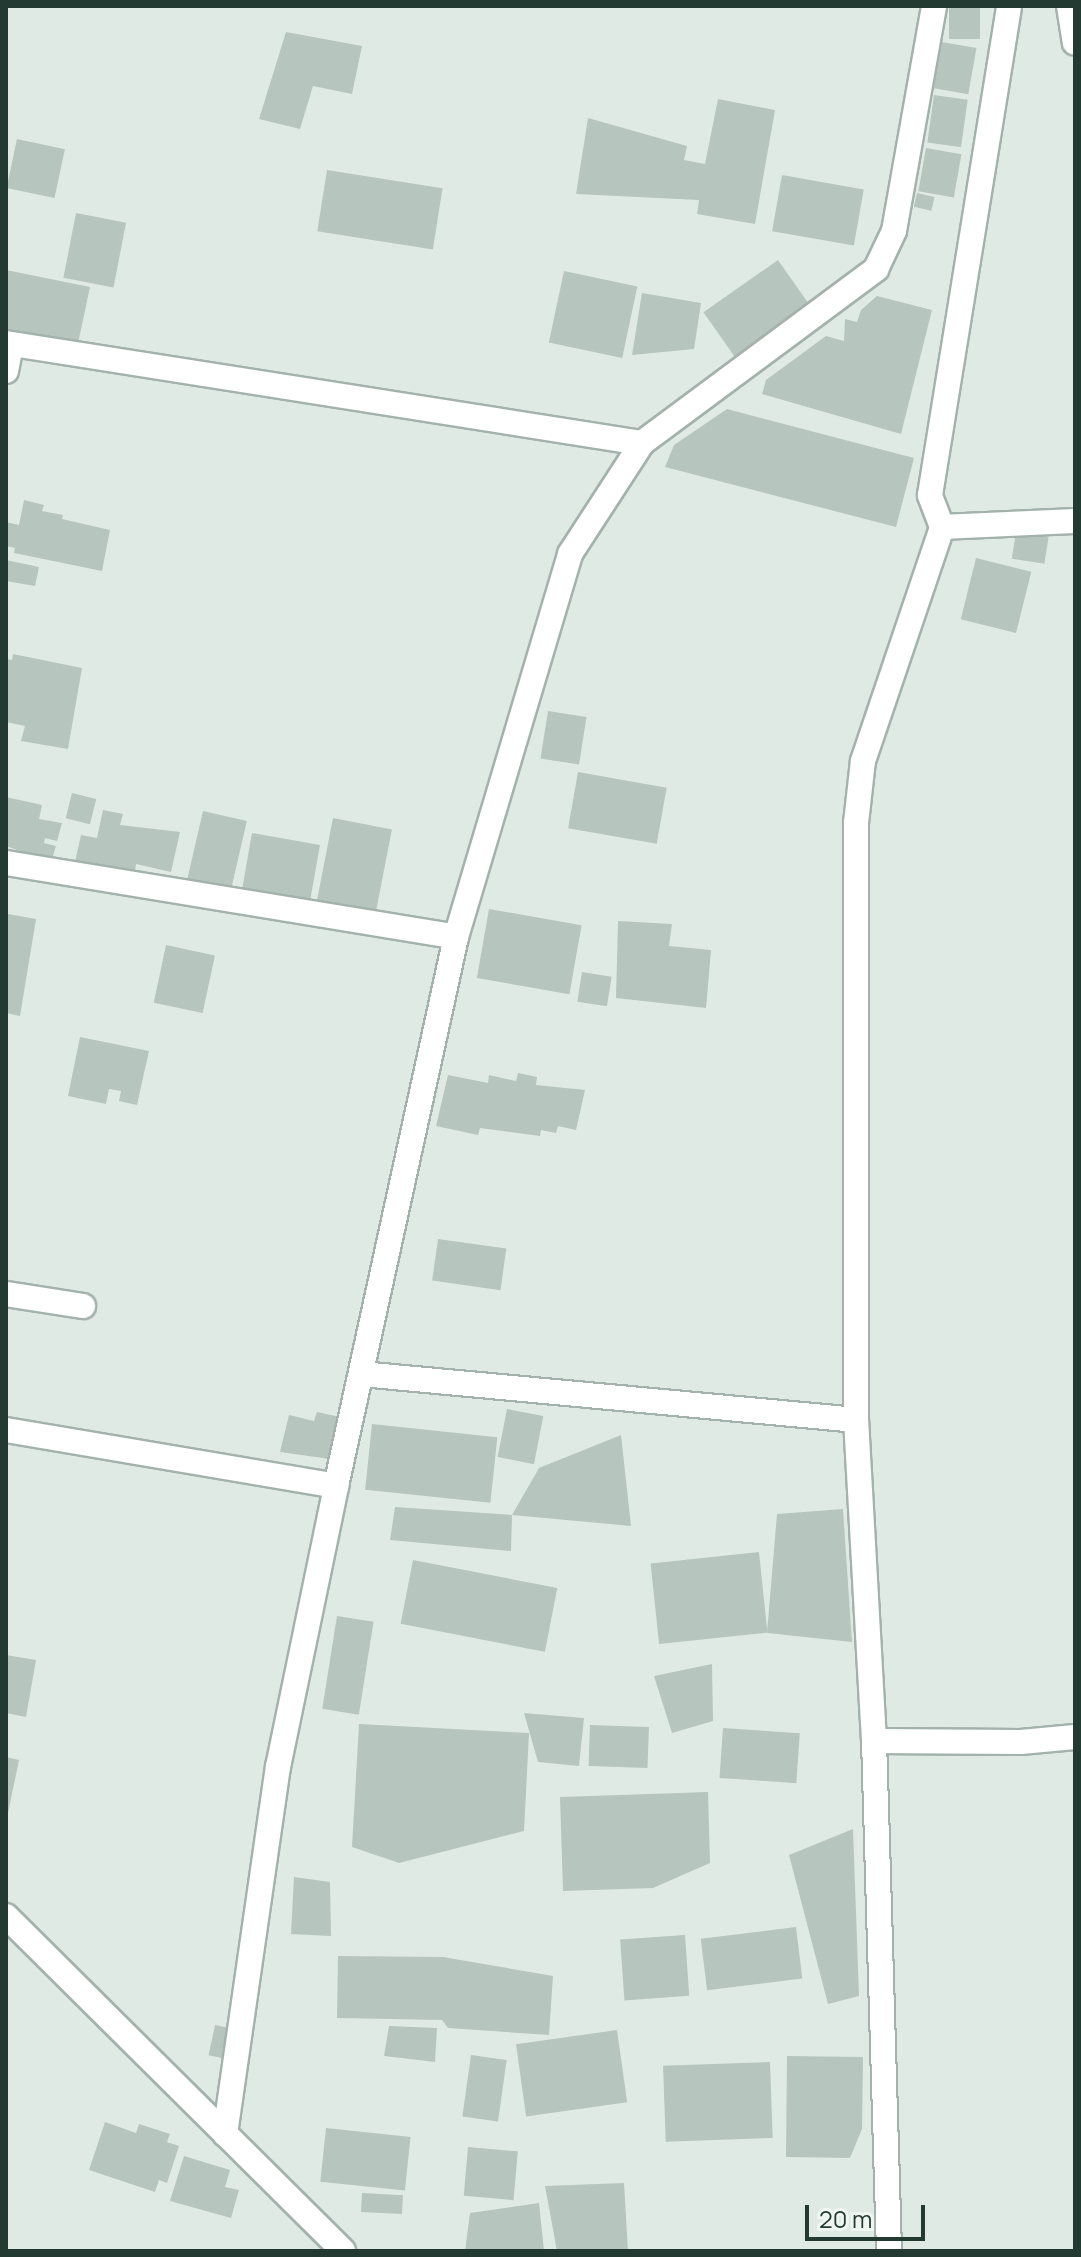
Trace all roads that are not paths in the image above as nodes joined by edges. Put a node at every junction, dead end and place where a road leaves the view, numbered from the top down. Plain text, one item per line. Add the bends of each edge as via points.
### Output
1 (934, 6) edge
2 (1069, 6) edge
3 (1009, 8) dead end
4 (1075, 43) edge
5 (8, 344) edge
6 (6, 371) edge
7 (642, 443) junction
8 (1075, 521) edge
9 (942, 527) junction
10 (6, 863) edge
11 (456, 937) junction
12 (6, 1294) edge
13 (83, 1306) dead end
14 (361, 1374) junction
15 (856, 1420) junction
16 (6, 1430) edge
17 (336, 1486) junction
18 (1075, 1737) edge
19 (874, 1741) junction
20 (6, 1916) edge
21 (225, 2134) junction
22 (343, 2251) edge
23 (889, 2251) edge

1 - 7 street via 894,231 876,269
2 - 4 street
3 - 9 street via 930,495
5 - 6 street
5 - 7 street
7 - 11 street via 570,554
8 - 9 street
9 - 15 street via 863,761 856,823
10 - 11 street
11 - 14 street
12 - 13 street
14 - 15 street
14 - 17 street
15 - 19 street
16 - 17 street
17 - 21 street via 278,1767
18 - 19 street
19 - 23 street
20 - 21 street
21 - 22 street

